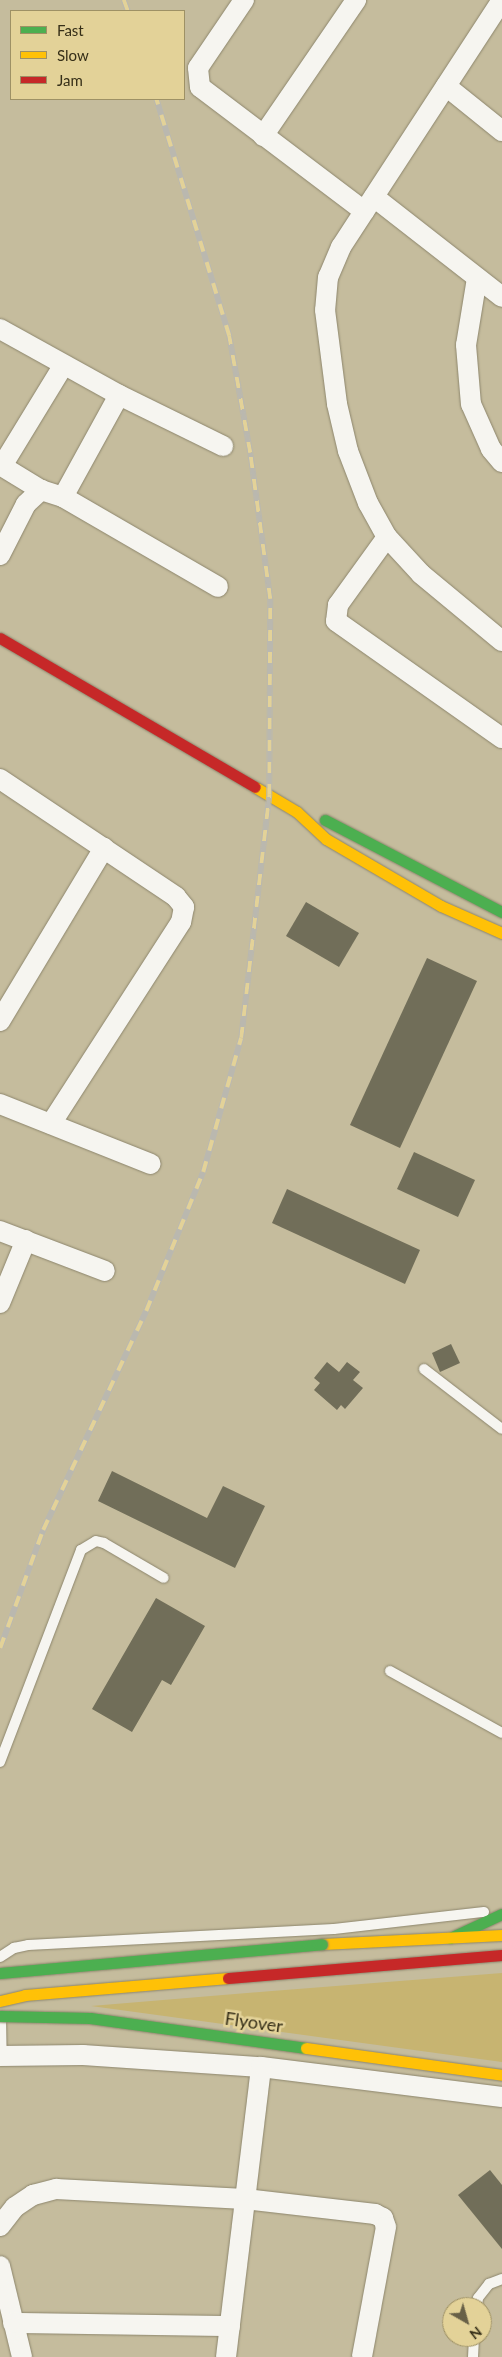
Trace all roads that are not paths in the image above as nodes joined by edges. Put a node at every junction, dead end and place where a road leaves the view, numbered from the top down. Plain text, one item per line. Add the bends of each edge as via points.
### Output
1 (244, 0) edge
2 (356, 0) edge
3 (502, 0) edge
4 (446, 86) junction
5 (502, 131) edge
6 (263, 136) junction
7 (369, 204) junction
8 (477, 278) junction
9 (502, 297) edge
10 (0, 329) edge
11 (63, 366) junction
12 (119, 396) junction
13 (223, 446) dead end
14 (502, 462) edge
15 (1, 466) edge
16 (41, 490) junction
17 (63, 497) junction
18 (387, 537) junction
19 (0, 555) edge
20 (218, 587) dead end
21 (0, 638) edge
22 (502, 641) edge
23 (502, 738) edge
24 (0, 779) edge
25 (297, 812) junction
26 (104, 848) junction
27 (502, 912) edge
28 (502, 932) edge
29 (0, 1022) edge
30 (0, 1104) edge
31 (50, 1124) junction
32 (151, 1164) dead end
33 (0, 1231) edge
34 (26, 1240) junction
35 (105, 1271) dead end
36 (0, 1302) edge
37 (424, 1369) dead end
38 (502, 1429) edge
39 (164, 1578) dead end
40 (390, 1671) dead end
41 (502, 1732) edge
42 (0, 1762) edge
43 (502, 1910) edge
44 (502, 1914) edge
45 (502, 1935) edge
46 (449, 1939) junction
47 (502, 1955) edge
48 (0, 1957) edge
49 (0, 1973) edge
50 (0, 1981) edge
51 (0, 1991) edge
52 (0, 2001) edge
53 (0, 2016) edge
54 (1, 2056) edge
55 (261, 2067) junction
56 (502, 2075) edge
57 (502, 2097) edge
58 (245, 2199) junction
59 (0, 2226) edge
60 (0, 2266) edge
61 (502, 2279) edge
62 (479, 2297) edge
63 (13, 2323) junction
64 (230, 2326) junction
65 (22, 2357) edge
66 (226, 2357) edge
67 (362, 2357) edge

1 - 6 street via 198,68 197,79 208,94
2 - 6 street
3 - 4 street
4 - 5 street
4 - 7 street
6 - 7 street
7 - 8 street
7 - 18 street via 341,247 328,277 325,310 337,404 348,451 368,503
8 - 9 street
8 - 14 street via 466,345 471,404 491,449
10 - 11 street
11 - 12 street
11 - 15 street
12 - 13 street
12 - 17 street
15 - 16 street
16 - 17 street
16 - 19 street via 26,504
17 - 20 street
18 - 22 street via 421,574
18 - 23 street via 338,605 336,621
21 - 25 main road
24 - 26 street
25 - 27 main road via 337,824
25 - 28 main road via 326,839 441,906
26 - 29 street
26 - 31 street via 176,897 184,908 181,922
30 - 31 street
31 - 32 street
33 - 34 street
34 - 35 street
34 - 36 street
37 - 38 lane
39 - 42 lane via 104,1543 96,1541 81,1550
40 - 41 lane
43 - 48 lane via 334,1929 28,1945 14,1948
44 - 46 main road
45 - 46 main road
46 - 49 main road, bridge via 312,1945
47 - 52 main road, bridge via 25,1995
49 - 50 lane
51 - 54 lane
53 - 56 main road, Flyover, bridge via 90,2018
54 - 55 street via 83,2055
55 - 57 street
55 - 58 street
58 - 59 street via 56,2189 33,2195
58 - 64 street
58 - 67 street via 375,2214 383,2218 386,2227
60 - 63 street
61 - 62 lane via 488,2284
63 - 64 street
63 - 65 street
64 - 66 street

